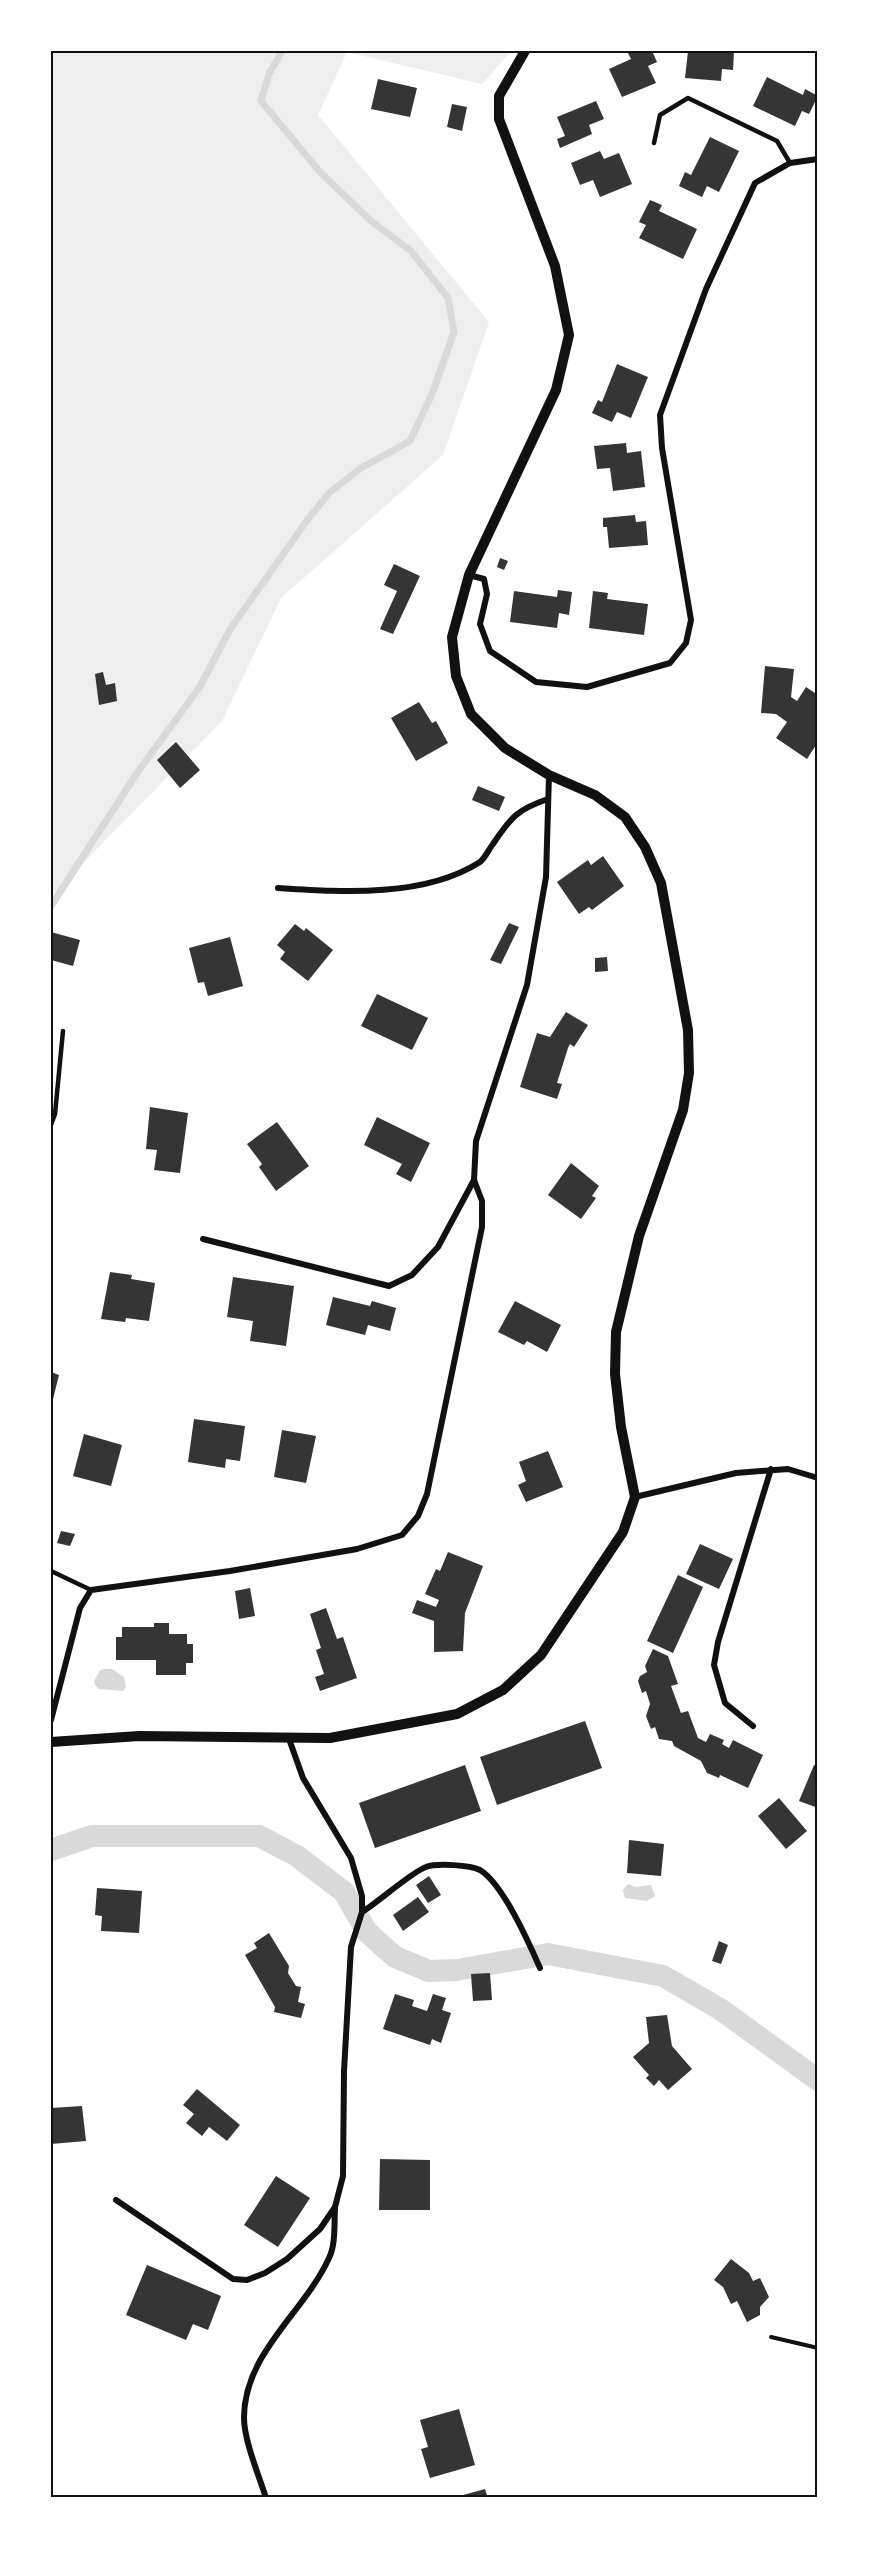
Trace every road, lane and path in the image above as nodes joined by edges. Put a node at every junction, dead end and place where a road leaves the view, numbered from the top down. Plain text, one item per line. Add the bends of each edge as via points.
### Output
1 (525, 51) edge
2 (654, 143) dead end
3 (818, 159) edge
4 (790, 163) junction
5 (470, 575) junction
6 (549, 775) junction
7 (548, 799) junction
8 (278, 888) dead end
9 (63, 1031) dead end
10 (51, 1125) edge
11 (474, 1180) junction
12 (203, 1239) dead end
13 (771, 1469) junction
14 (818, 1478) edge
15 (635, 1497) junction
16 (51, 1571) edge
17 (91, 1590) junction
18 (51, 1720) edge
19 (753, 1726) dead end
20 (289, 1739) junction
21 (51, 1742) edge
22 (362, 1912) junction
23 (540, 1968) dead end
24 (117, 2200) dead end
25 (335, 2207) junction
26 (771, 2337) dead end
27 (818, 2348) edge
28 (266, 2498) edge

1 - 5 street via 499,96 499,119 555,266 569,335 556,390
2 - 4 lane via 660,115 688,99 777,141
3 - 4 street
4 - 5 street via 755,183 706,289 660,415 691,620 686,643 670,663 630,676 587,687 536,682 490,651 480,624 487,594 484,579
5 - 6 street via 452,637 456,676 471,714 505,748
6 - 7 street
6 - 15 street via 595,795 625,817 645,847 661,883 688,1030 689,1073 683,1110 639,1236 616,1332 615,1374 621,1427
7 - 8 street via 524,807 506,825 482,861 435,882 354,893
7 - 11 street via 546,877 527,986 476,1141
9 - 10 lane
11 - 12 street via 438,1247 412,1275 389,1286
11 - 17 street via 482,1201 482,1227 427,1494 418,1516 402,1535 357,1550
13 - 14 street via 789,1469
13 - 15 street via 736,1473
13 - 19 street via 714,1665 725,1703
15 - 20 street via 623,1532 541,1654 502,1690 457,1714 330,1738
16 - 17 lane
17 - 18 street via 80,1608
20 - 21 street via 139,1736
20 - 22 street via 303,1778 351,1858 362,1896
22 - 23 street via 424,1867 441,1864 479,1869 496,1885
22 - 25 street via 351,1947 344,2071 344,2176
24 - 25 street via 232,2279 247,2280 287,2259 320,2229
25 - 28 street via 331,2255 314,2286 267,2347 249,2385 244,2419
26 - 27 path

